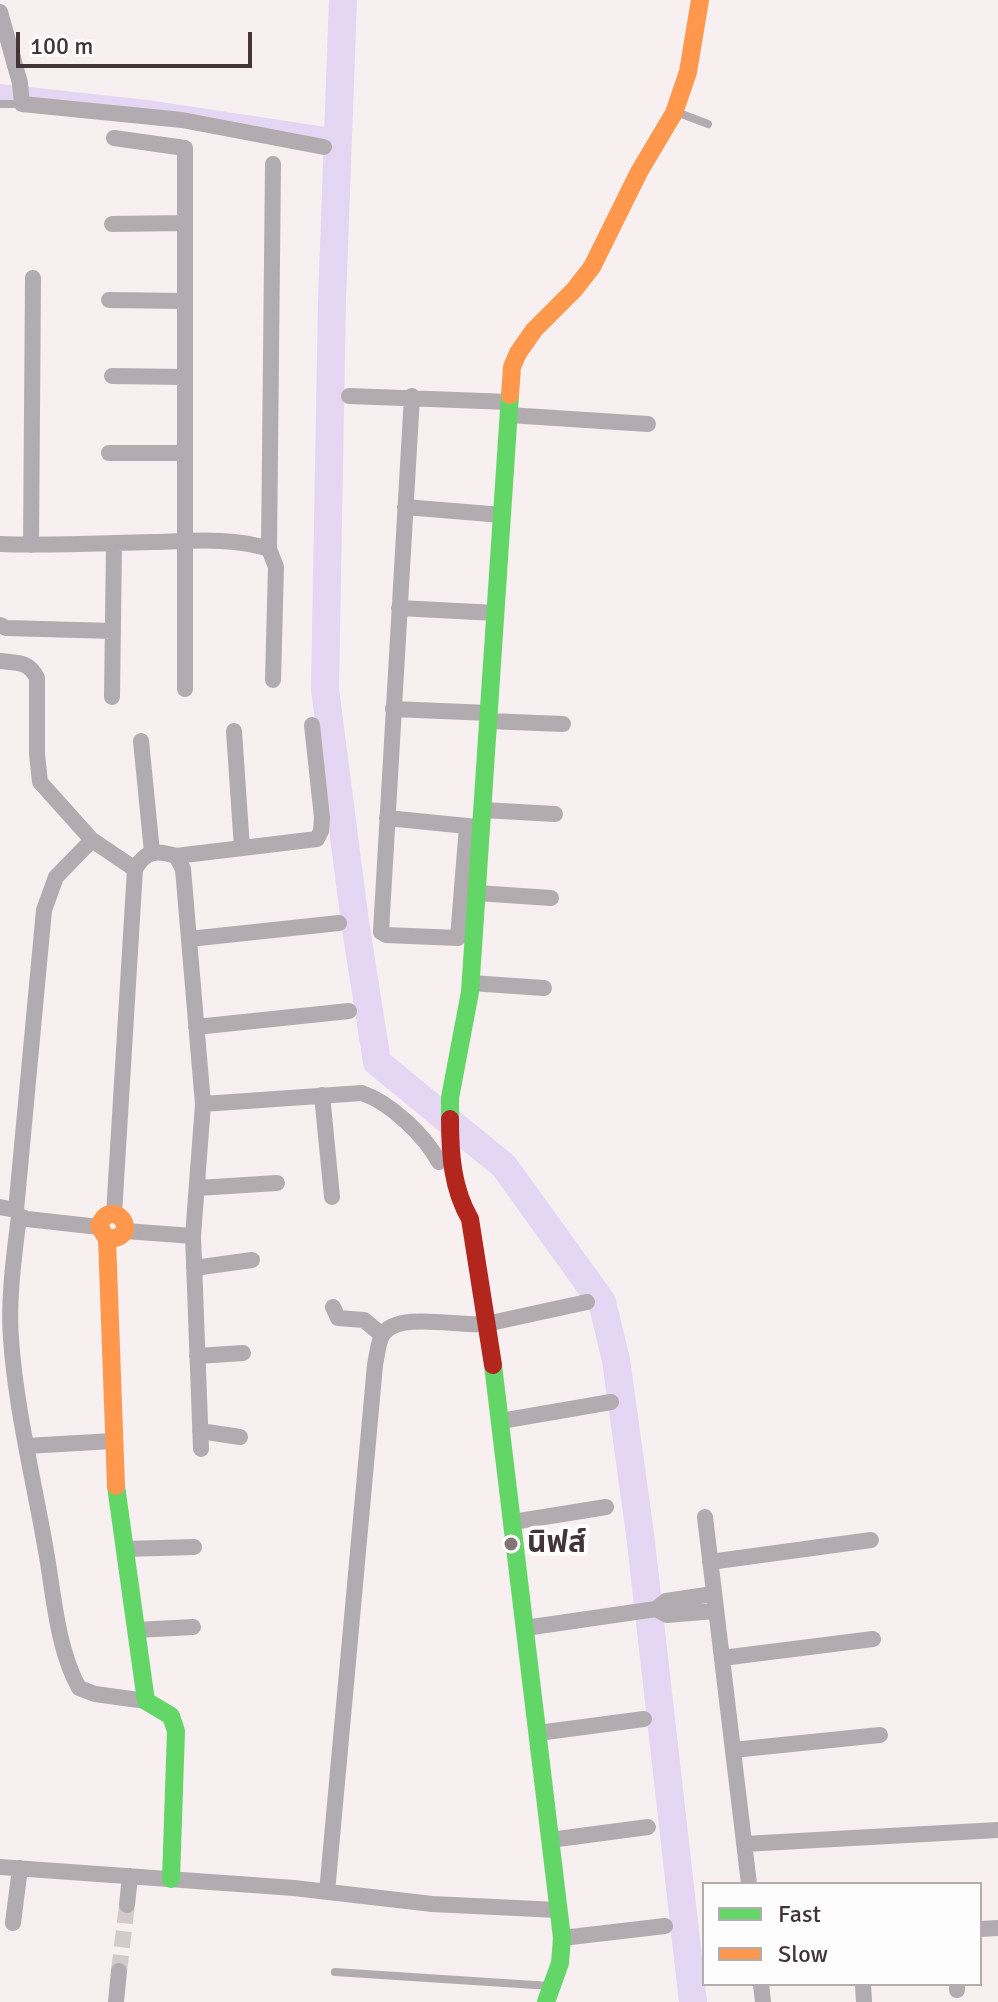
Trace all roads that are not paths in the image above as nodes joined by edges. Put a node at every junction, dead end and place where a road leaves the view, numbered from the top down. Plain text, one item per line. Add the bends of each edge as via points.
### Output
1 (700, 0) edge
2 (0, 12) edge
3 (21, 95) junction
4 (0, 104) edge
5 (674, 112) junction
6 (708, 124) dead end
7 (114, 138) dead end
8 (324, 147) dead end
9 (273, 164) dead end
10 (185, 223) junction
11 (112, 224) dead end
12 (33, 278) dead end
13 (109, 300) dead end
14 (185, 301) junction
15 (112, 376) dead end
16 (185, 377) junction
17 (349, 396) dead end
18 (412, 396) junction
19 (510, 408) junction
20 (648, 424) dead end
21 (109, 453) dead end
22 (185, 453) junction
23 (405, 507) junction
24 (502, 515) junction
25 (184, 541) junction
26 (114, 543) junction
27 (0, 544) edge
28 (31, 545) junction
29 (269, 549) junction
30 (399, 608) junction
31 (496, 613) junction
32 (0, 625) edge
33 (113, 631) junction
34 (0, 661) edge
35 (273, 680) dead end
36 (185, 689) dead end
37 (112, 697) dead end
38 (393, 709) junction
39 (489, 717) junction
40 (563, 724) dead end
41 (312, 725) dead end
42 (234, 731) dead end
43 (141, 741) dead end
44 (555, 814) dead end
45 (387, 818) junction
46 (477, 821) junction
47 (92, 840) junction
48 (242, 848) junction
49 (152, 852) junction
50 (176, 856) junction
51 (135, 869) junction
52 (477, 893) junction
53 (551, 898) dead end
54 (339, 923) dead end
55 (189, 939) junction
56 (471, 983) junction
57 (544, 988) dead end
58 (349, 1011) dead end
59 (196, 1027) junction
60 (322, 1095) junction
61 (203, 1104) junction
62 (445, 1160) junction
63 (277, 1183) dead end
64 (197, 1188) junction
65 (332, 1197) dead end
66 (12, 1211) edge
67 (114, 1214) junction
68 (125, 1231) junction
69 (103, 1233) junction
70 (193, 1236) junction
71 (252, 1260) dead end
72 (194, 1268) junction
73 (587, 1302) dead end
74 (333, 1307) dead end
75 (486, 1324) junction
76 (382, 1335) junction
77 (243, 1353) dead end
78 (197, 1356) junction
79 (611, 1402) dead end
80 (501, 1421) junction
81 (200, 1431) junction
82 (240, 1437) dead end
83 (113, 1441) junction
84 (26, 1446) junction
85 (201, 1449) dead end
86 (606, 1507) dead end
87 (705, 1517) dead end
88 (513, 1522) junction
89 (871, 1540) dead end
90 (194, 1547) dead end
91 (125, 1549) junction
92 (710, 1562) junction
93 (714, 1603) junction
94 (193, 1627) dead end
95 (525, 1628) junction
96 (136, 1630) junction
97 (873, 1639) dead end
98 (722, 1658) junction
99 (146, 1701) junction
100 (644, 1719) dead end
101 (538, 1733) junction
102 (880, 1735) dead end
103 (733, 1750) junction
104 (648, 1827) dead end
105 (998, 1830) edge
106 (550, 1840) junction
107 (744, 1844) junction
108 (0, 1867) edge
109 (20, 1868) junction
110 (130, 1876) junction
111 (171, 1879) junction
112 (749, 1882) edge
113 (327, 1892) junction
114 (127, 1905) tunnel mouth
115 (558, 1910) junction
116 (13, 1923) dead end
117 (665, 1926) dead end
118 (562, 1938) junction
119 (119, 1971) tunnel mouth
120 (335, 1972) dead end
121 (549, 1994) edge
122 (116, 2002) edge

1 - 5 street
2 - 3 street
3 - 4 lane
3 - 8 street
5 - 6 lane
5 - 19 street via 584,279 518,347
7 - 10 street via 185,148
9 - 29 street
10 - 11 street
10 - 14 street
12 - 28 street
13 - 14 street
14 - 16 street
15 - 16 street
16 - 22 street
17 - 18 street
18 - 19 street
18 - 23 street
19 - 20 street
19 - 24 street
21 - 22 street
22 - 25 street
23 - 24 street
23 - 30 street
24 - 31 street
25 - 26 street
25 - 29 street via 250,543
25 - 36 street
26 - 28 street
26 - 33 street
27 - 28 street
29 - 35 street via 276,567
30 - 31 street
30 - 38 street
31 - 39 street
32 - 33 street
33 - 37 street
34 - 47 street via 33,669 40,782
38 - 39 street
38 - 45 street
39 - 40 street
39 - 46 street
41 - 48 street via 322,818 317,839
42 - 48 street
43 - 49 street
44 - 46 street
45 - 46 street
45 - 46 street via 381,932 458,938
46 - 52 street
47 - 51 street
47 - 66 street via 56,877 44,910
48 - 50 street
49 - 50 street
49 - 51 street
50 - 55 street via 183,869
51 - 67 street
52 - 53 street
52 - 56 street
54 - 55 street
55 - 59 street
56 - 57 street
56 - 62 street via 450,1098
58 - 59 street
59 - 61 street
60 - 61 street
60 - 62 street via 374,1097
60 - 65 street
61 - 64 street
62 - 75 street via 470,1219
63 - 64 street
64 - 70 street
66 - 69 street
66 - 84 street via 11,1339
67 - 68 street via 125,1223
67 - 69 street via 101,1220
68 - 69 street via 114,1241
68 - 70 street
69 - 83 street
70 - 72 street
71 - 72 street
72 - 78 street
73 - 75 street
74 - 76 street via 338,1318 364,1320
75 - 76 street via 410,1321
75 - 80 street
76 - 113 street via 375,1365
77 - 78 street
78 - 81 street
79 - 80 street
80 - 88 street
81 - 82 street
81 - 85 street
83 - 84 street
83 - 91 street
84 - 99 street via 71,1674 79,1688 95,1694
86 - 88 street
87 - 92 street
88 - 95 street
89 - 92 street
90 - 91 street
91 - 96 street
92 - 93 street
93 - 95 street via 666,1601 656,1609
93 - 98 street
94 - 96 street
95 - 101 street
96 - 99 street
97 - 98 street
98 - 103 street
99 - 111 street via 171,1716 176,1731
100 - 101 street
101 - 106 street
102 - 103 street
103 - 107 street
104 - 106 street
105 - 107 street
106 - 115 street
107 - 112 street
108 - 109 street
109 - 110 street
109 - 116 street
110 - 111 street
110 - 114 street
111 - 113 street
113 - 115 street
115 - 118 street
117 - 118 street
118 - 121 street
119 - 122 street
120 - 121 lane

